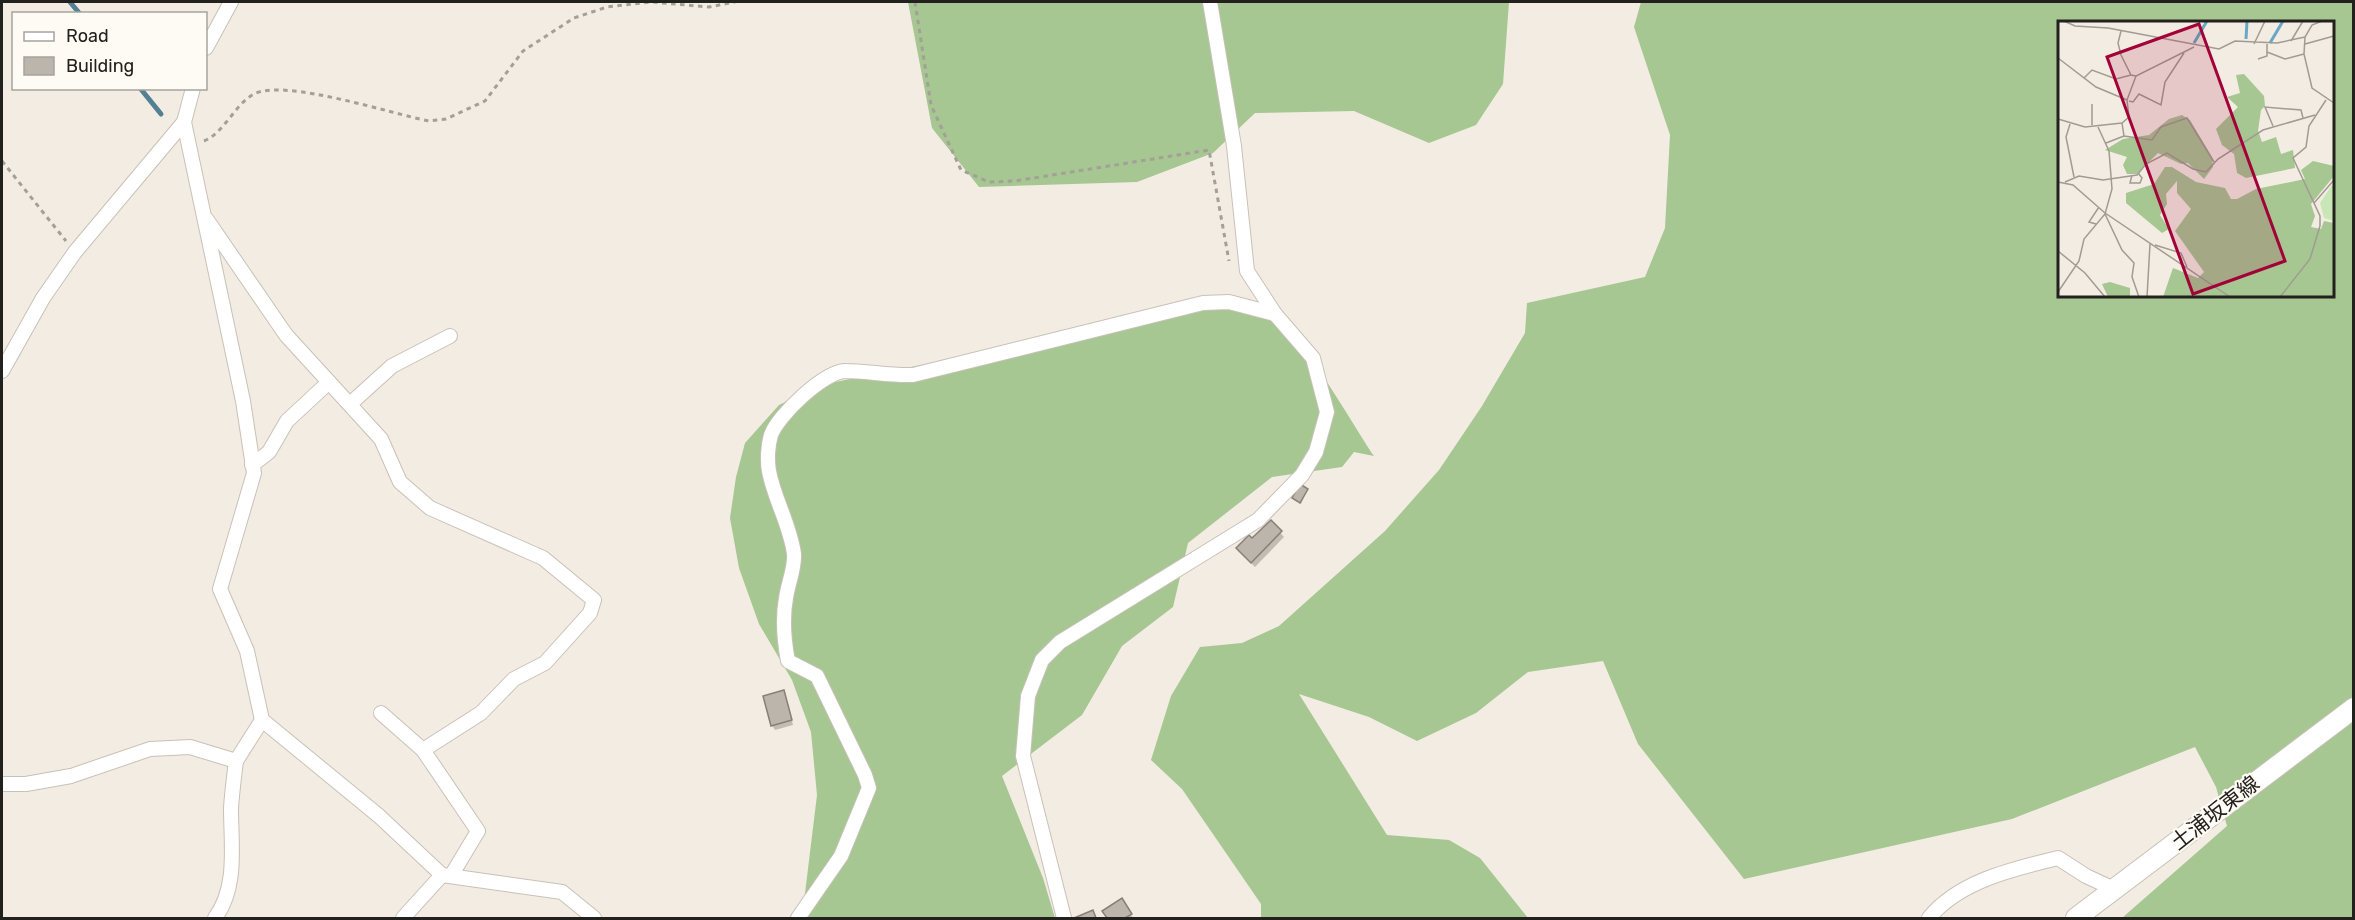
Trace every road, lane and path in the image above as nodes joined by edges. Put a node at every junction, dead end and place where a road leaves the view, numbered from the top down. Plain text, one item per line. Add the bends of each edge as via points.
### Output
1 (231, 2) edge
2 (735, 2) edge
3 (915, 2) edge
4 (1210, 2) edge
5 (207, 46) edge
6 (192, 90) edge
7 (184, 122) junction
8 (188, 142) junction
9 (2, 161) edge
10 (202, 214) junction
11 (75, 252) junction
12 (1229, 262) dead end
13 (1275, 314) junction
14 (450, 336) dead end
15 (2, 371) edge
16 (329, 382) junction
17 (350, 404) junction
18 (252, 465) junction
19 (2354, 708) edge
20 (381, 712) dead end
21 (262, 720) junction
22 (423, 750) junction
23 (236, 761) junction
24 (2, 784) edge
25 (446, 875) junction
26 (2116, 890) junction
27 (216, 918) edge
28 (403, 918) edge
29 (594, 918) edge
30 (798, 918) edge
31 (1064, 918) edge
32 (1929, 918) edge
33 (2076, 918) edge

1 - 5 street
2 - 8 path via 710,7 651,2 607,7 574,18 523,51 484,101 446,119 429,121 306,92 280,90 254,94 207,140
3 - 12 path via 931,105 961,170 989,182 1015,182 1209,150
4 - 13 street via 1234,146 1247,271
6 - 7 street
7 - 8 street
7 - 11 street
8 - 10 street
9 - 11 path
10 - 16 street via 286,334
10 - 18 street via 243,401
11 - 15 street via 43,297
13 - 30 street via 1229,302 1203,303 913,375 844,371 828,376 786,412 771,433 768,455 769,471 794,554 783,634 788,662 817,676 869,788 841,856
13 - 31 street via 1313,358 1328,412 1316,452 1302,475 1258,520 1233,538 1161,577 1060,642 1042,660 1028,696 1023,756
14 - 17 street via 392,366
16 - 17 street
16 - 18 street via 287,421 268,453
17 - 22 street via 381,440 400,482 430,508 543,558 594,600 590,613 545,663 514,679 481,713
18 - 21 street via 254,474 220,588 247,651
19 - 26 main road, 土浦坂東線
20 - 22 street
21 - 23 street
21 - 25 street
22 - 25 street via 478,831
23 - 24 street via 190,747 150,749 71,776
23 - 27 street via 231,807 232,863 224,907
25 - 28 street
25 - 29 street via 562,892
26 - 32 street via 2058,858 1998,874 1953,896
26 - 33 main road, 土浦坂東線

